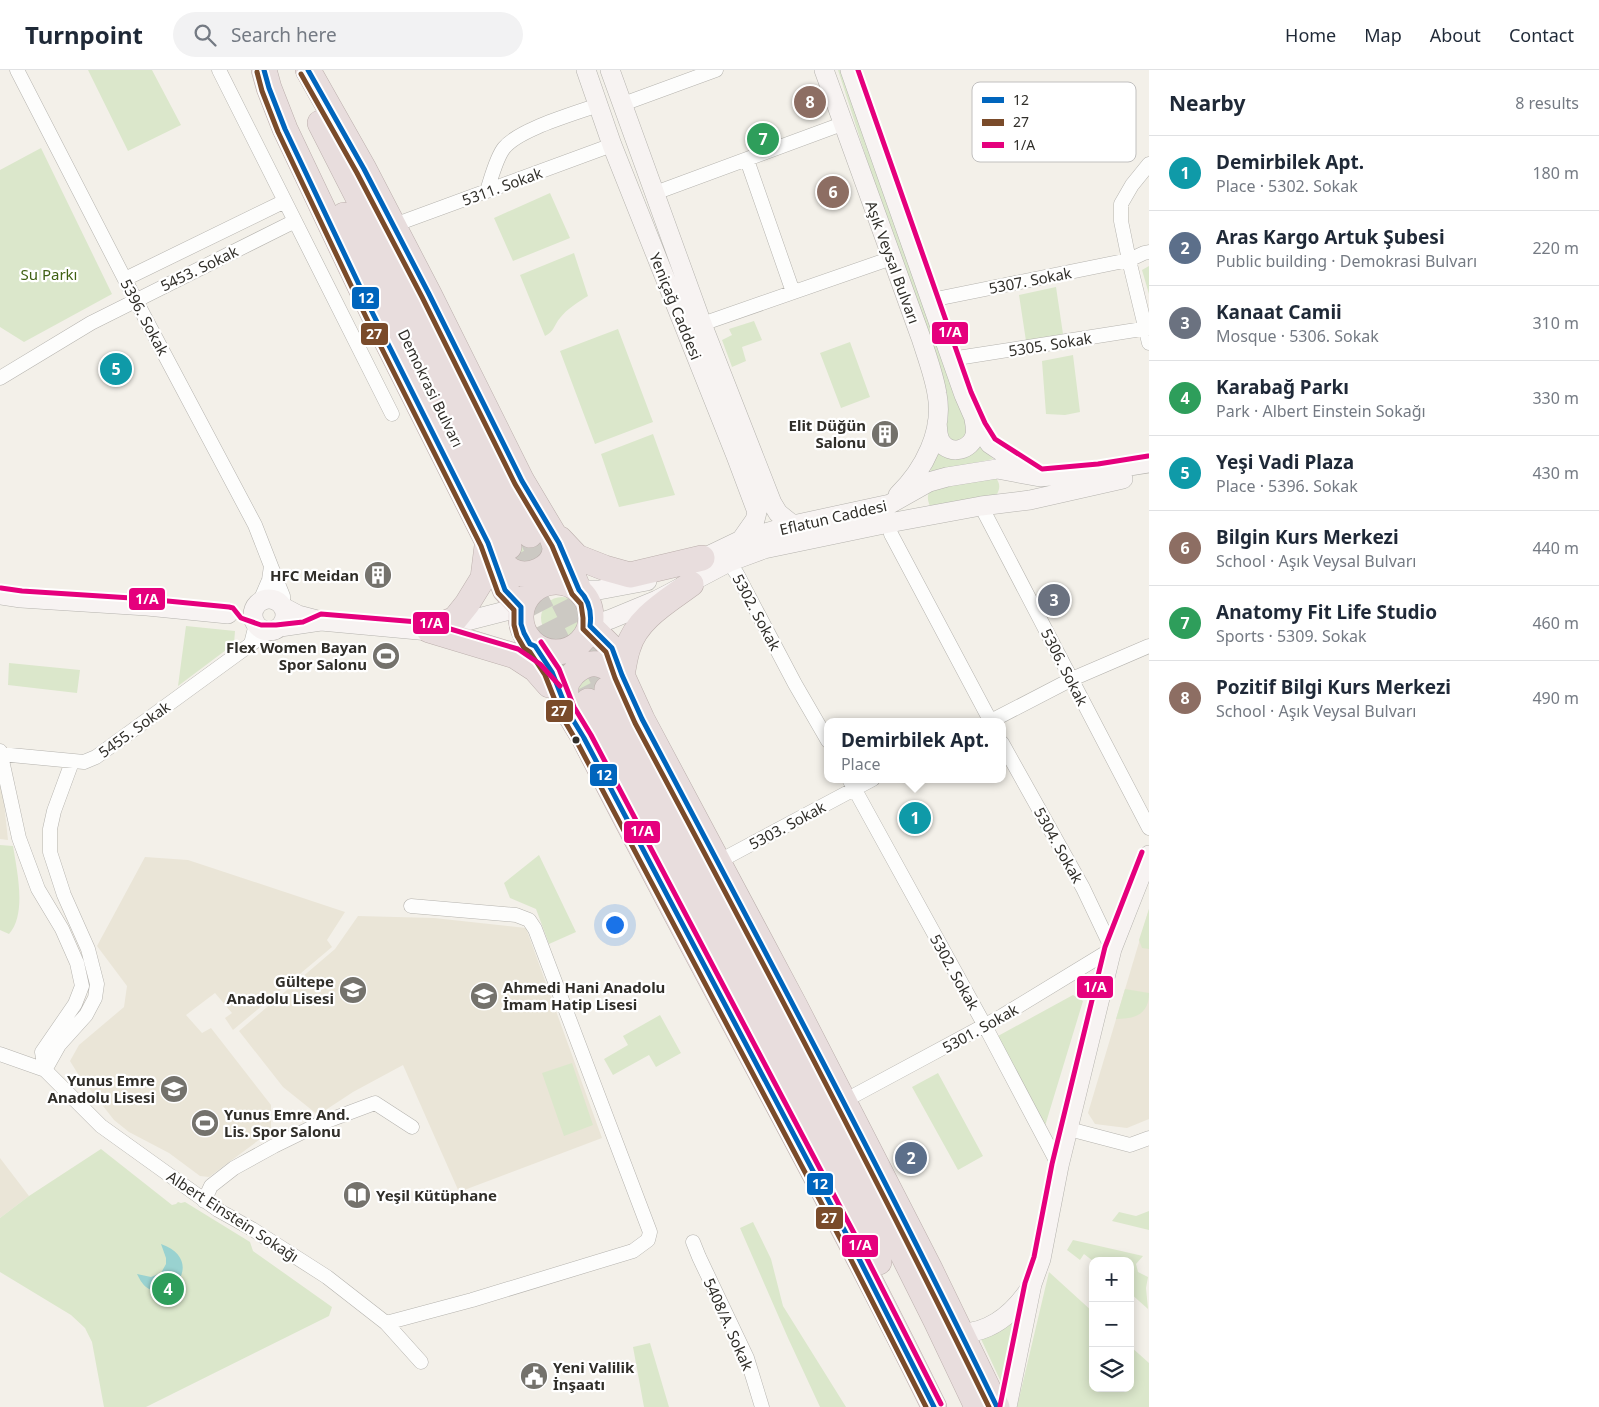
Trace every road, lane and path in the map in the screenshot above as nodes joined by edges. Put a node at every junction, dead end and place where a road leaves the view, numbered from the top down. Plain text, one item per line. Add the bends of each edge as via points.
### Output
1 (17, 70) edge
2 (219, 70) edge
3 (264, 70) edge
4 (270, 70) edge
5 (297, 70) edge
6 (308, 70) edge
7 (586, 70) edge
8 (610, 70) edge
9 (716, 70) edge
10 (824, 70) edge
11 (850, 70) edge
12 (623, 104) junction
13 (598, 105) junction
14 (842, 124) junction
15 (612, 145) junction
16 (747, 160) junction
17 (1149, 164) edge
18 (487, 191) junction
19 (654, 193) junction
20 (285, 201) junction
21 (294, 221) junction
22 (392, 224) junction
23 (1149, 252) edge
24 (892, 258) junction
25 (1128, 260) junction
26 (125, 279) junction
27 (793, 292) junction
28 (135, 299) junction
29 (931, 300) junction
30 (702, 324) junction
31 (1147, 329) edge
32 (1149, 343) edge
33 (951, 359) junction
34 (0, 378) edge
35 (392, 414) dead end
36 (974, 419) junction
37 (937, 422) junction
38 (1149, 463) edge
39 (1006, 464) junction
40 (1149, 473) edge
41 (918, 479) junction
42 (890, 504) joint
43 (990, 505) junction
44 (931, 516) junction
45 (889, 523) junction
46 (793, 525) junction
47 (519, 537) junction
48 (741, 540) junction
49 (702, 558) junction
50 (729, 562) junction
51 (271, 566) junction
52 (691, 584) junction
53 (579, 590) junction
54 (1, 594) edge
55 (258, 602) junction
56 (521, 606) junction
57 (283, 607) junction
58 (228, 614) junction
59 (321, 621) junction
60 (590, 626) junction
61 (268, 627) junction
62 (429, 630) junction
63 (536, 646) junction
64 (1149, 646) edge
65 (1072, 679) junction
66 (596, 694) junction
67 (988, 718) edge
68 (996, 718) edge
69 (824, 735) edge
70 (1006, 750) edge
71 (0, 753) edge
72 (72, 762) junction
73 (851, 784) edge
74 (1149, 828) edge
75 (1149, 855) edge
76 (727, 857) dead end
77 (411, 906) dead end
78 (1112, 949) junction
79 (985, 1026) junction
80 (0, 1054) edge
81 (45, 1070) junction
82 (844, 1101) junction
83 (412, 1127) dead end
84 (1069, 1129) junction
85 (1149, 1138) edge
86 (1059, 1166) junction
87 (204, 1201) junction
88 (693, 1242) dead end
89 (1032, 1284) junction
90 (386, 1323) junction
91 (962, 1333) junction
92 (421, 1362) dead end
93 (762, 1407) edge
94 (934, 1407) edge
95 (951, 1407) edge
96 (977, 1407) edge
97 (997, 1407) edge
98 (1007, 1407) edge

1 - 26 street, 5396. Sokak
2 - 20 street
3 - 47 highway via 290,137 373,314
4 - 47 highway, Demokrasi Bulvarı via 385,293
5 - 47 highway, Demokrasi Bulvarı
6 - 22 highway
7 - 13 street, Yeniçağ Caddesi
8 - 12 street, Yeniçağ Caddesi
9 - 12 street
10 - 14 street, Aşık Veysal Bulvarı
11 - 29 street, Aşık Veysal Bulvarı
12 - 19 street, Yeniçağ Caddesi
13 - 15 street, Yeniçağ Caddesi
13 - 18 street via 529,130 509,142 499,156
14 - 16 street
14 - 24 street, Aşık Veysal Bulvarı
15 - 18 street, 5311. Sokak
15 - 48 street, Yeniçağ Caddesi via 757,512
16 - 19 street
16 - 27 street
17 - 25 street via 1121,204
18 - 22 street, 5311. Sokak
19 - 30 street, Yeniçağ Caddesi
20 - 21 street
20 - 26 street
21 - 28 street, 5453. Sokak
21 - 35 street
22 - 47 highway via 522,481
23 - 25 street, 5307. Sokak
24 - 27 street
24 - 37 street, Aşık Veysal Bulvarı via 933,375 938,396
25 - 29 street, 5307. Sokak
25 - 31 street
26 - 28 street, 5396. Sokak
27 - 30 street
28 - 34 street, 5453. Sokak
28 - 51 street, 5396. Sokak via 255,525
29 - 33 street, Aşık Veysal Bulvarı
30 - 46 street, Yeniçağ Caddesi via 772,504
31 - 32 street
31 - 33 street, 5305. Sokak
33 - 36 street, Aşık Veysal Bulvarı
36 - 37 street via 976,433 973,441 958,450 942,443
36 - 39 street, Aşık Veysal Bulvarı
37 - 41 street, Aşık Veysal Bulvarı via 931,449
38 - 39 street, Aşık Veysal Bulvarı via 1040,477
39 - 41 street via 997,469 929,482
39 - 43 street via 1006,498
40 - 43 street, Eflatun Caddesi via 1030,500
41 - 42 street, Aşık Veysal Bulvarı
41 - 44 street via 922,503
42 - 46 street, Eflatun Caddesi
43 - 44 street, Eflatun Caddesi
43 - 65 street, 5306. Sokak
44 - 45 street, Eflatun Caddesi
45 - 50 street, Eflatun Caddesi via 764,549
45 - 67 street via 891,534
46 - 48 street, Eflatun Caddesi
47 - 49 highway via 565,546 577,557 630,575
47 - 53 highway via 562,549
47 - 56 highway via 505,590
47 - 62 highway via 483,578 455,619
48 - 49 street, Eflatun Caddesi
49 - 53 street, Eflatun Caddesi via 669,576 627,586
50 - 52 street, Eflatun Caddesi
50 - 69 street, 5302. Sokak
51 - 55 street via 269,580
51 - 57 street, 5396. Sokak via 283,596
52 - 60 street, Eflatun Caddesi via 611,620
52 - 66 highway via 645,620
53 - 56 highway via 562,582 544,583 528,594
53 - 60 highway via 591,610
54 - 58 street
55 - 57 street via 276,600
55 - 58 street via 245,610
55 - 61 street via 252,614
56 - 62 street
56 - 63 highway via 524,633
57 - 59 street
57 - 61 street via 285,618
58 - 61 street
59 - 61 street
59 - 62 street
60 - 63 highway via 580,642 563,652 544,651
60 - 66 highway via 612,648
61 - 72 street, 5455. Sokak via 251,644 96,757
62 - 63 street
62 - 66 highway via 515,656 540,673
63 - 66 highway via 552,672
64 - 65 street
65 - 68 street
65 - 74 street, 5306. Sokak
66 - 82 highway via 642,719
66 - 94 highway via 584,738
66 - 95 highway via 749,1010 796,1095
66 - 96 highway via 896,1241
70 - 78 street, 5304. Sokak via 1083,888
71 - 72 street, 5455. Sokak
71 - 81 street via 18,838 38,889 62,929 77,963 82,986 75,1004 42,1052
72 - 81 street via 54,811 50,852 64,895 88,949 98,984 86,1015 59,1045
73 - 76 street, 5303. Sokak
73 - 79 street, 5302. Sokak
75 - 78 street
77 - 90 street via 516,915 529,920 650,1232 648,1240 633,1251
78 - 79 street, 5301. Sokak
78 - 84 street
79 - 82 street, 5301. Sokak
79 - 86 street, 5302. Sokak
80 - 81 street
81 - 87 street, Albert Einstein Sokağı via 101,1126
82 - 91 highway
83 - 87 street via 375,1103 319,1124 234,1168 211,1186
84 - 85 street via 1130,1145
84 - 86 street
86 - 89 street via 1041,1259
87 - 90 street, Albert Einstein Sokağı via 327,1277
88 - 93 street, 5408/A. Sokak via 747,1358
89 - 91 street via 1018,1305 991,1326 975,1333
89 - 98 street
90 - 92 street, Albert Einstein Sokağı
91 - 97 highway

